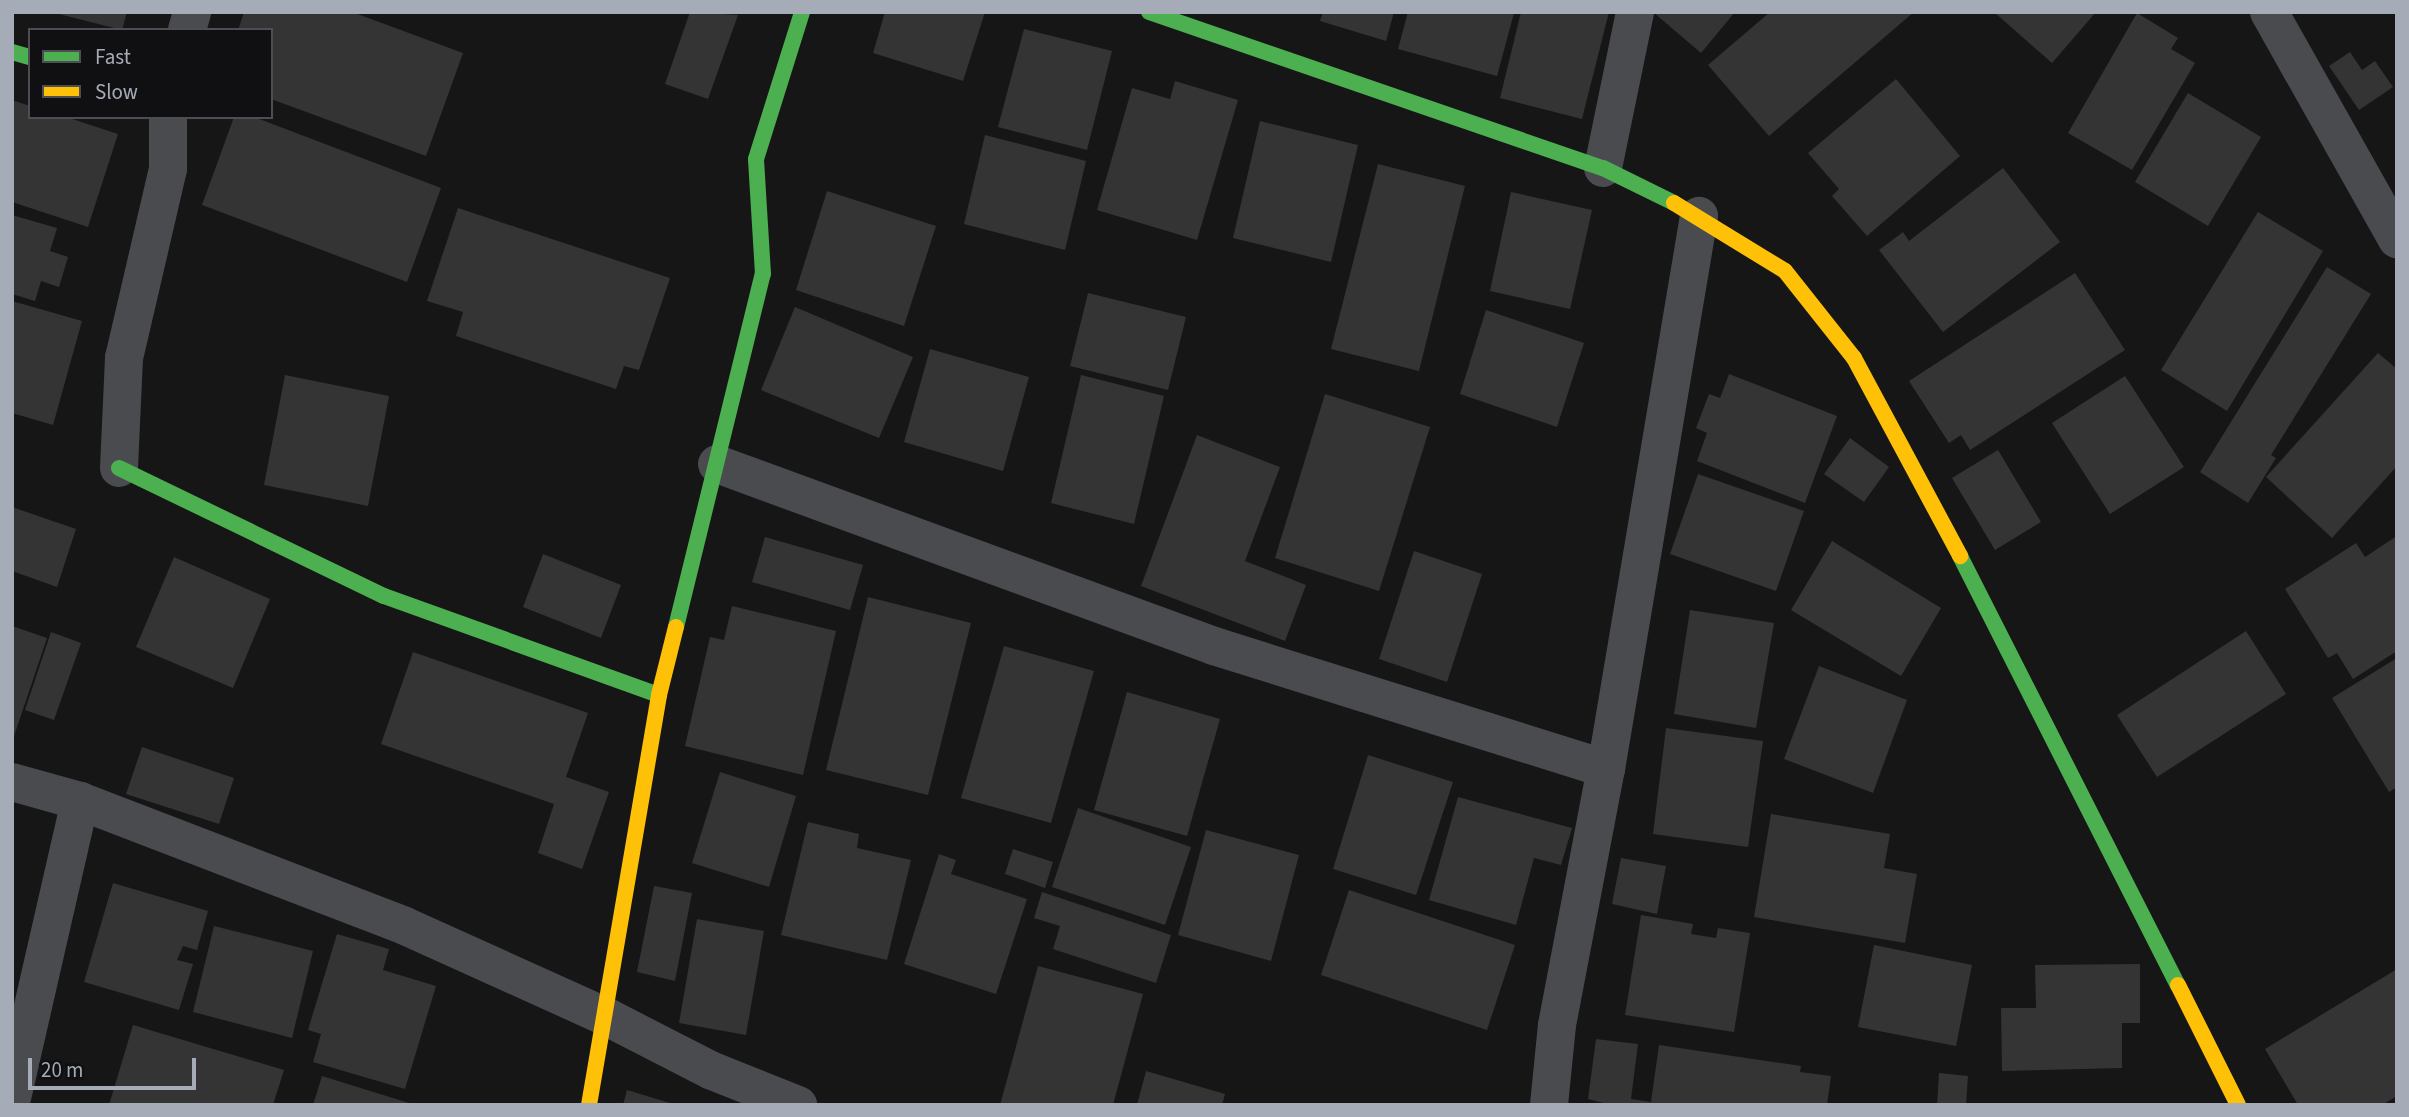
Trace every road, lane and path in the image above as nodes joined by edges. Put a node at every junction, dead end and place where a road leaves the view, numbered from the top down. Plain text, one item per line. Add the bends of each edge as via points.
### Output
1 (802, 12) edge
2 (1149, 12) edge
3 (1635, 12) edge
4 (2269, 12) edge
5 (168, 119) edge
6 (1603, 168) junction
7 (1699, 216) junction
8 (2397, 239) edge
9 (717, 464) junction
10 (119, 468) joint
11 (659, 695) junction
12 (1605, 769) junction
13 (12, 782) edge
14 (80, 801) junction
15 (607, 1017) junction
16 (12, 1098) edge
17 (589, 1105) edge
18 (798, 1105) edge
19 (1549, 1105) edge
20 (2238, 1105) edge

1 - 9 street via 756,159 763,274
2 - 6 street
3 - 6 street
4 - 8 street
5 - 10 street via 168,169 124,358
6 - 7 street
7 - 12 street
7 - 20 street via 1785,271 1854,358 2024,676
9 - 11 street
9 - 12 street via 1214,646
10 - 11 street via 384,596
11 - 15 street
12 - 19 street via 1557,1025
13 - 14 street
14 - 15 street via 405,926
14 - 16 street
15 - 17 street
15 - 18 street via 710,1070

